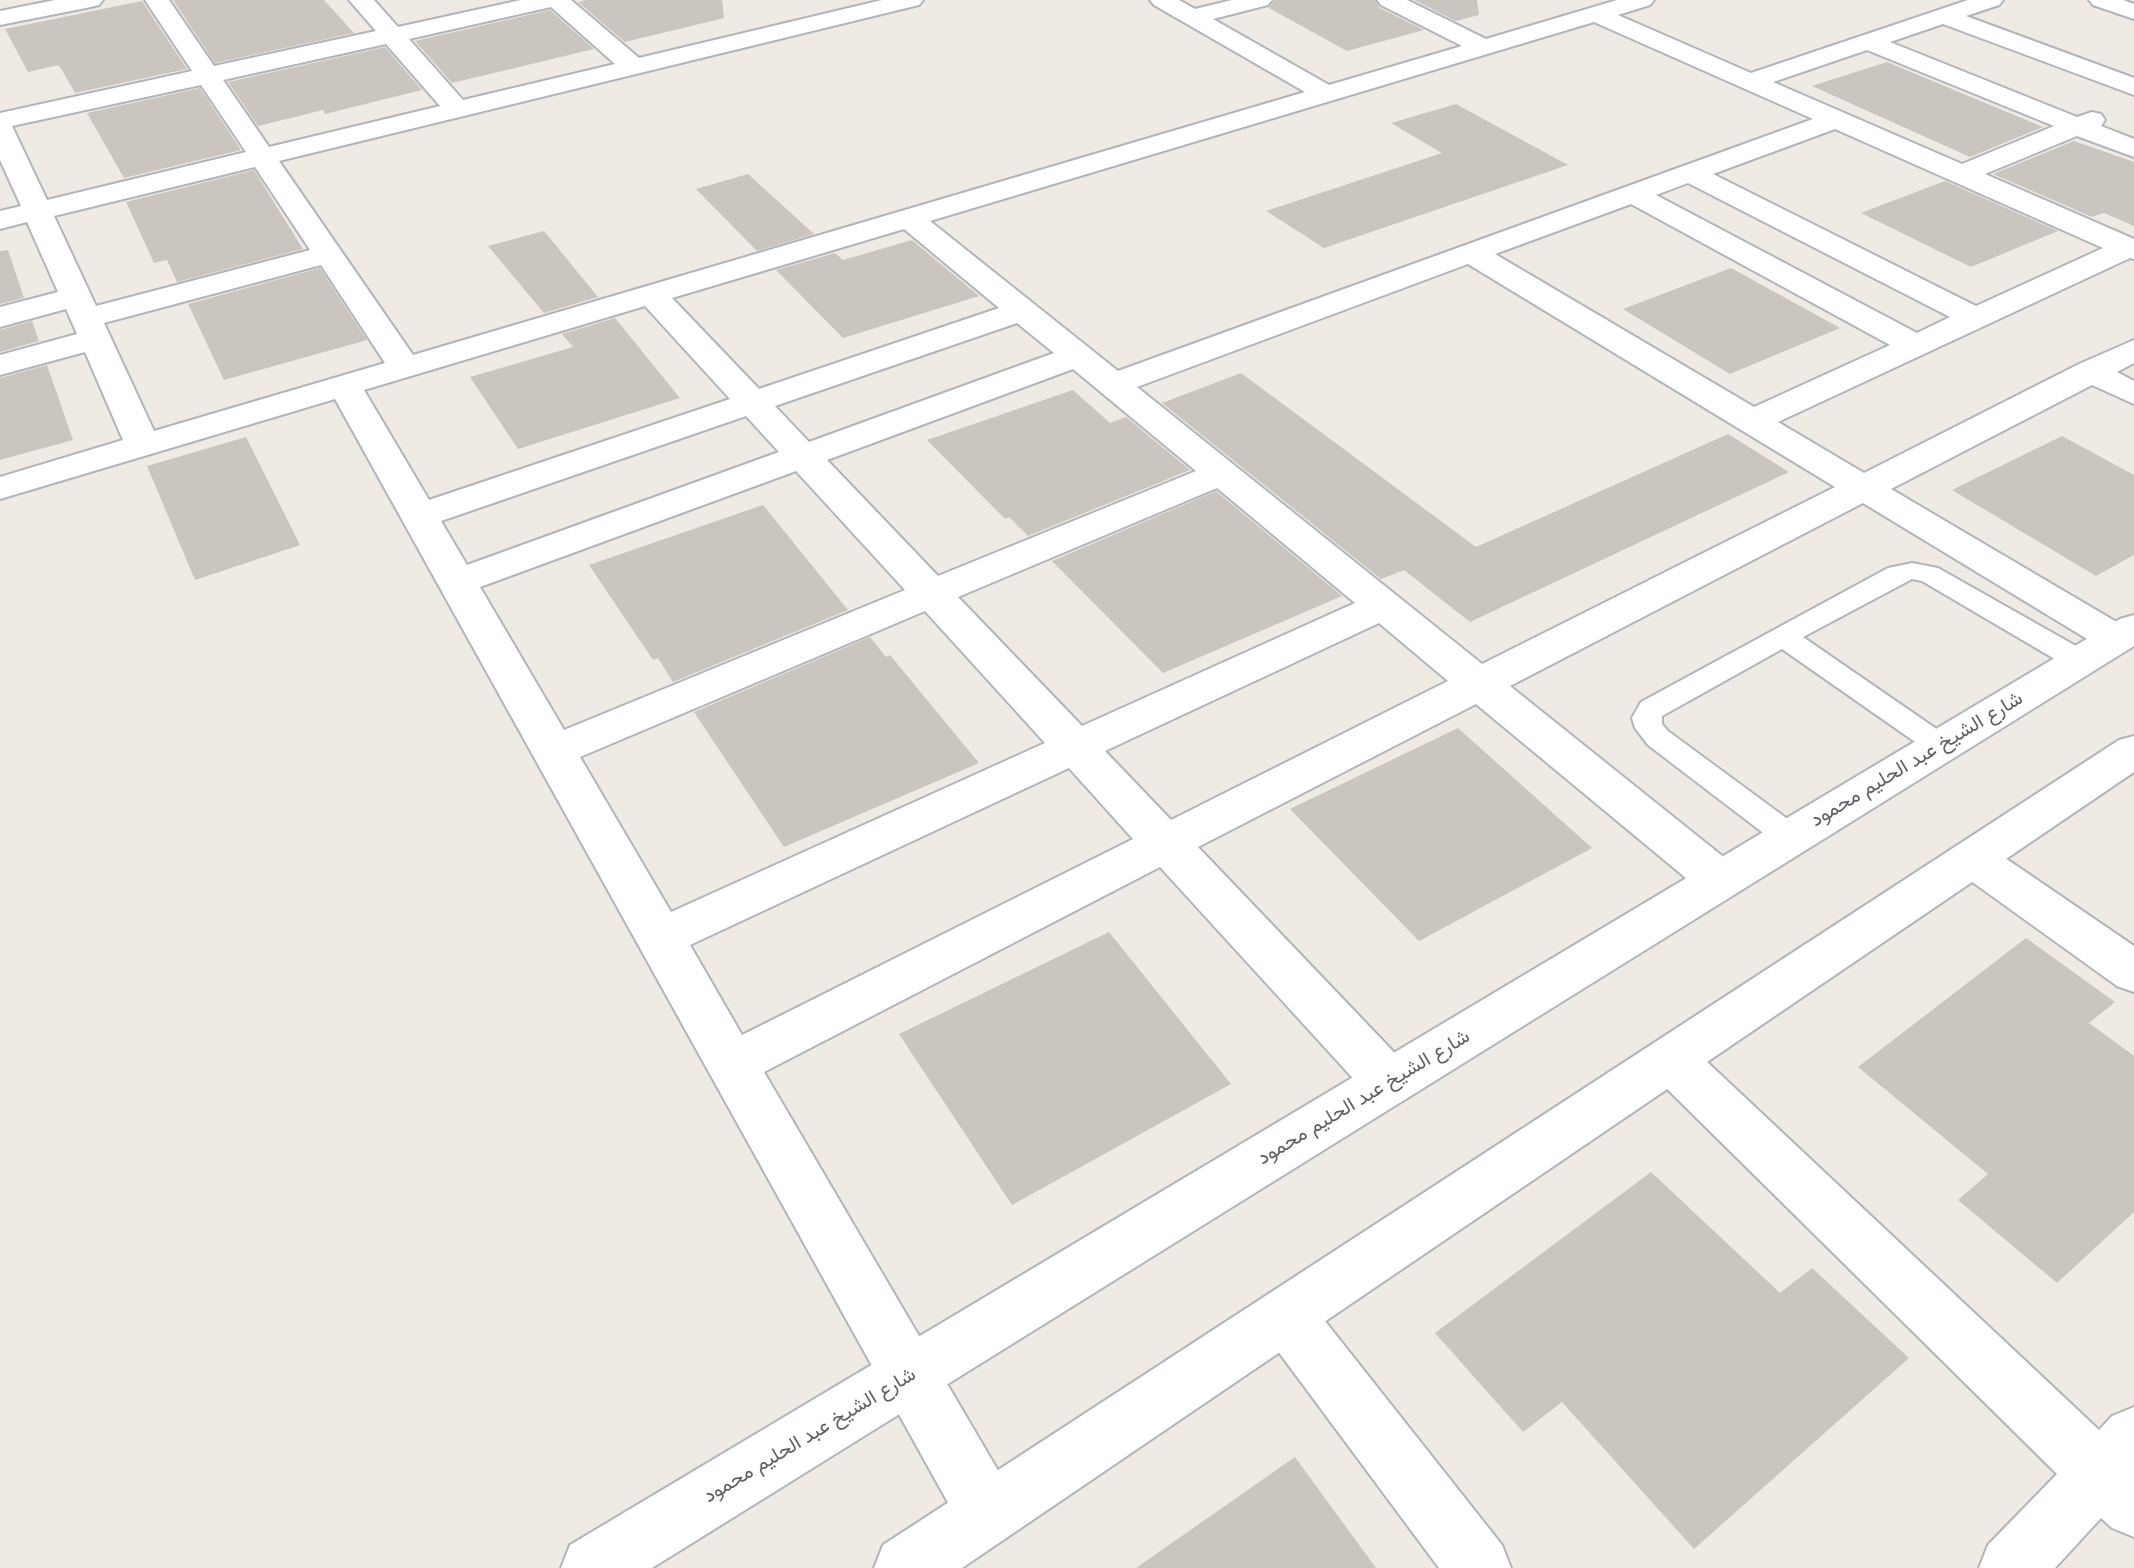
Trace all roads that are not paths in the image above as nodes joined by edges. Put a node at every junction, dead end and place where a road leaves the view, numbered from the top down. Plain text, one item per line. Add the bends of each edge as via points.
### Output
1 (26, 0) edge
2 (91, 0) edge
3 (157, 0) edge
4 (555, 0) edge
5 (911, 0) edge
6 (1162, 0) edge
7 (1260, 0) edge
8 (1389, 0) edge
9 (1639, 0) edge
10 (1991, 0) edge
11 (2101, 0) edge
12 (0, 5) edge
13 (1893, 5) dead end
14 (368, 6) edge
15 (404, 7) dead end
16 (780, 9) dead end
17 (2134, 12) edge
18 (1596, 14) junction
19 (1193, 17) junction
20 (0, 18) edge
21 (1938, 18) junction
22 (343, 20) dead end
23 (804, 26) junction
24 (393, 35) junction
25 (1868, 42) junction
26 (221, 46) dead end
27 (1484, 47) junction
28 (161, 59) dead end
29 (198, 64) junction
30 (634, 67) junction
31 (1751, 81) junction
32 (2134, 87) edge
33 (1327, 94) junction
34 (2134, 103) edge
35 (457, 109) junction
36 (1837, 119) junction
37 (0, 121) edge
38 (2077, 126) junction
39 (0, 129) edge
40 (2134, 149) edge
41 (261, 157) junction
42 (1690, 173) junction
43 (1962, 174) junction
44 (1633, 194) junction
45 (37, 211) junction
46 (909, 218) junction
47 (0, 220) edge
48 (2131, 248) edge
49 (1471, 253) junction
50 (328, 254) junction
51 (651, 294) junction
52 (1023, 310) junction
53 (0, 317) edge
54 (1974, 317) junction
55 (86, 318) junction
56 (1915, 345) junction
57 (2134, 350) edge
58 (1078, 356) junction
59 (0, 365) edge
60 (405, 368) junction
61 (2091, 371) junction
62 (1113, 384) junction
63 (344, 385) junction
64 (2134, 394) edge
65 (752, 403) junction
66 (1752, 421) junction
67 (143, 445) junction
68 (802, 456) junction
69 (1222, 473) junction
70 (0, 488) edge
71 (1863, 488) junction
72 (419, 516) junction
73 (457, 582) junction
74 (932, 594) junction
75 (1384, 605) junction
76 (1783, 636) junction
77 (2110, 643) edge
78 (1480, 683) junction
79 (1941, 746) junction
80 (1075, 748) junction
81 (554, 751) junction
82 (2134, 751) edge
83 (1790, 837) junction
84 (1165, 844) junction
85 (1973, 859) junction
86 (1720, 880) junction
87 (660, 938) junction
88 (2134, 972) edge
89 (1671, 1060) junction
90 (732, 1064) junction
91 (1389, 1082) junction
92 (1286, 1316) junction
93 (910, 1375) junction
94 (2123, 1473) edge
95 (988, 1513) junction
96 (593, 1568) edge
97 (906, 1568) edge
98 (1479, 1568) edge
99 (2011, 1568) edge

1 - 12 street
2 - 20 street
3 - 29 street
4 - 24 street
4 - 30 street
5 - 23 street
6 - 19 street
7 - 19 street
8 - 27 street
9 - 18 street
10 - 21 street
11 - 17 street
13 - 21 street
14 - 15 street
14 - 22 street
14 - 24 street
16 - 23 street
18 - 27 street
18 - 31 street
19 - 33 street
21 - 25 street
21 - 32 street
23 - 30 street
24 - 29 street
24 - 35 street
25 - 31 street
25 - 38 street
26 - 29 street
27 - 33 street
28 - 29 street
29 - 37 street
29 - 41 street
30 - 35 street
31 - 36 street
33 - 46 street
34 - 38 street
35 - 41 street
36 - 42 street
36 - 43 street
38 - 40 street
38 - 43 street
39 - 45 street
41 - 45 street
41 - 50 street
42 - 44 street
42 - 54 street
43 - 48 street
44 - 49 street
44 - 56 street
45 - 47 street
45 - 55 street
46 - 51 street
46 - 52 street
48 - 54 street
49 - 62 street
49 - 66 street
50 - 55 street
50 - 60 street
51 - 60 street
51 - 65 street
52 - 58 street
52 - 65 street
53 - 55 street
54 - 56 street
55 - 59 street
55 - 67 street
56 - 66 street
57 - 61 street
58 - 62 street
58 - 68 street
60 - 63 street
61 - 64 street
61 - 71 street
62 - 69 street
63 - 67 street
63 - 72 street
65 - 68 street
65 - 72 street
66 - 71 street
67 - 70 street
68 - 73 street
68 - 74 street
69 - 74 street
69 - 75 street
71 - 77 street
71 - 78 street
72 - 73 street
73 - 81 street
74 - 80 street
74 - 81 street
75 - 78 street
75 - 80 street
76 - 77 lane via 1897,574 1912,571
76 - 79 lane
76 - 83 lane via 1651,709 1646,718 1658,738
77 - 79 street, شارع الشيخ عبد الحليم محمود
78 - 84 street
78 - 86 street
79 - 83 street, شارع الشيخ عبد الحليم محمود
80 - 84 street
80 - 87 street
81 - 87 street
82 - 85 street
83 - 86 street, شارع الشيخ عبد الحليم محمود
84 - 90 street
84 - 91 street
85 - 88 street
85 - 89 street
86 - 91 street, شارع الشيخ عبد الحليم محمود
87 - 90 street
89 - 92 street
89 - 94 street
90 - 93 street
91 - 93 street, شارع الشيخ عبد الحليم محمود
92 - 95 street
92 - 98 street
93 - 95 street
93 - 96 street, شارع الشيخ عبد الحليم محمود
94 - 99 street
95 - 97 street

